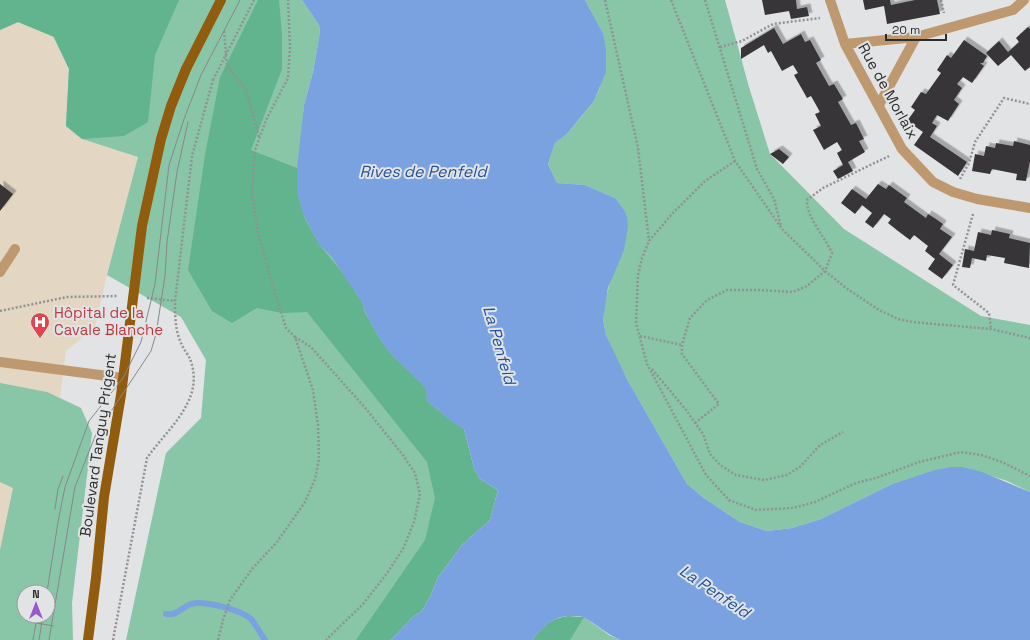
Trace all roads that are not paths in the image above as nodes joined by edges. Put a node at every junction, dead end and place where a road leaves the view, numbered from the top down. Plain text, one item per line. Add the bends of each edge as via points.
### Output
1 (221, 0) edge
2 (830, 0) edge
3 (1024, 0) edge
4 (916, 37) junction
5 (845, 44) junction
6 (879, 104) junction
7 (1030, 208) edge
8 (15, 249) dead end
9 (0, 272) edge
10 (0, 362) edge
11 (122, 378) junction
12 (88, 640) edge

1 - 11 main road, Boulevard Tanguy Prigent, bridge via 170,106 161,139 142,226
2 - 5 street, Rue de Morlaix
3 - 4 street via 1013,10
4 - 5 street
4 - 6 street
5 - 6 street, Rue de Morlaix
6 - 7 street, Rue de Morlaix via 902,149 934,182 953,192 977,199
8 - 9 street
10 - 11 street
11 - 12 main road, Boulevard Tanguy Prigent via 104,497

